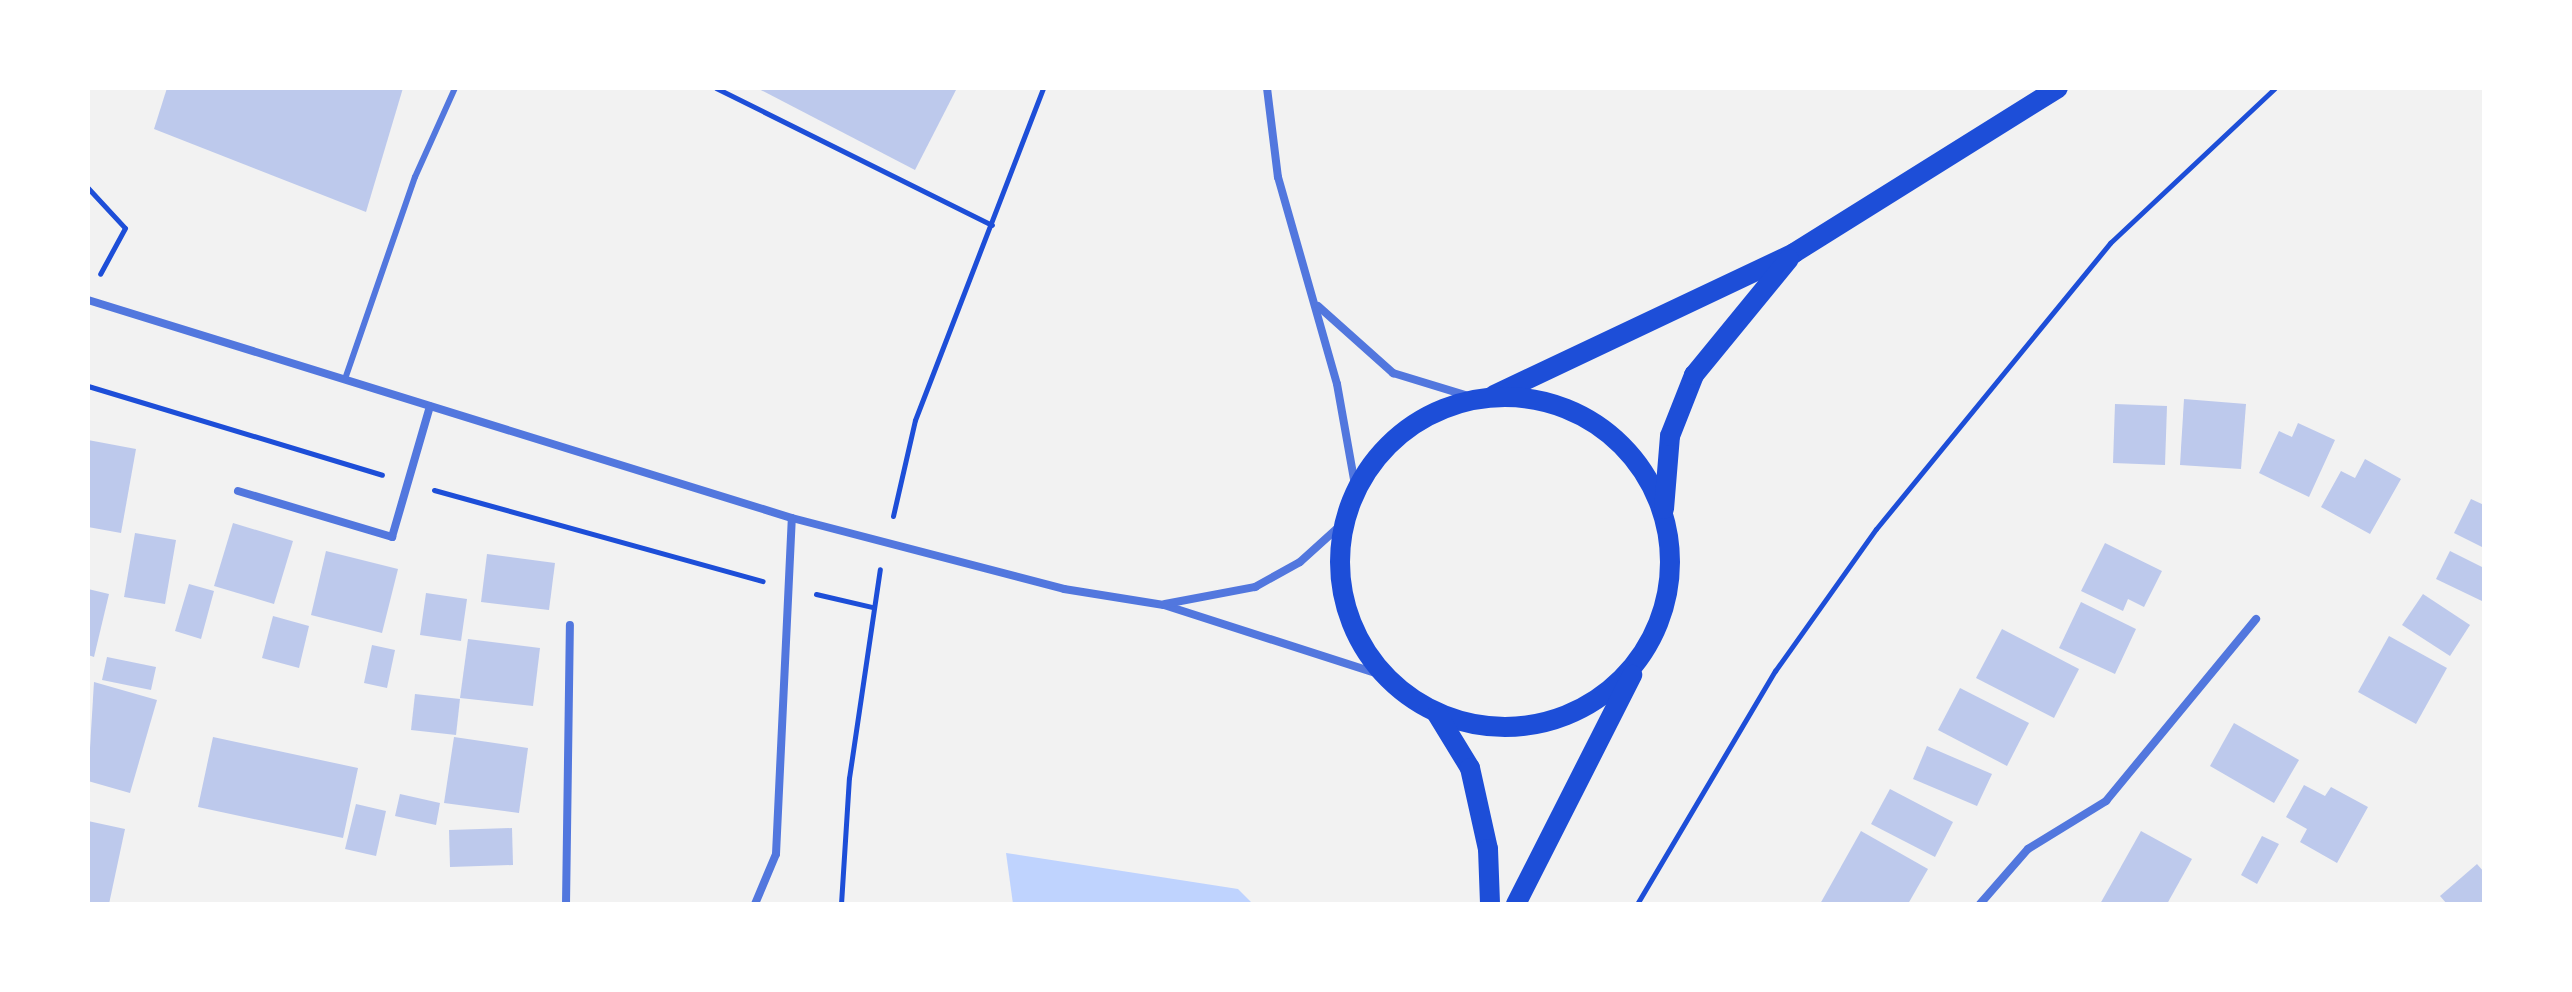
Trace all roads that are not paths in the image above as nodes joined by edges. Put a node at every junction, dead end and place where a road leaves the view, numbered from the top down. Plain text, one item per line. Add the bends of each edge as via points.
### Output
1 (455, 88) edge
2 (1267, 88) edge
3 (2058, 88) edge
4 (1794, 253) junction
5 (88, 300) edge
6 (1317, 306) junction
7 (345, 379) junction
8 (1483, 397) junction
9 (430, 406) junction
10 (238, 491) dead end
11 (1356, 491) junction
12 (1664, 513) junction
13 (792, 518) junction
14 (1342, 524) junction
15 (1164, 605) junction
16 (2256, 619) dead end
17 (570, 625) dead end
18 (1639, 660) junction
19 (1388, 677) junction
20 (1437, 714) junction
21 (566, 904) edge
22 (755, 904) edge
23 (1490, 904) edge
24 (1516, 904) edge
25 (1980, 904) edge

1 - 7 lane via 415,177
2 - 6 street via 1278,177
3 - 4 main road
4 - 8 main road
4 - 12 main road via 1694,375 1670,436
5 - 7 street
6 - 8 street via 1393,373
6 - 11 street
7 - 9 street
8 - 11 main road via 1399,433
8 - 12 main road via 1554,403 1599,425 1645,471
9 - 10 street via 392,537
9 - 13 street
11 - 14 main road
12 - 18 main road via 1668,593
13 - 15 street via 1064,589
13 - 22 street via 776,854
14 - 15 street via 1300,562 1255,587
14 - 19 main road via 1344,602 1357,636
15 - 19 street
16 - 25 street via 2106,801 2028,849
17 - 21 street
18 - 20 main road via 1605,695 1561,718 1481,727
18 - 24 main road
19 - 20 main road
20 - 23 main road via 1470,768 1488,849

